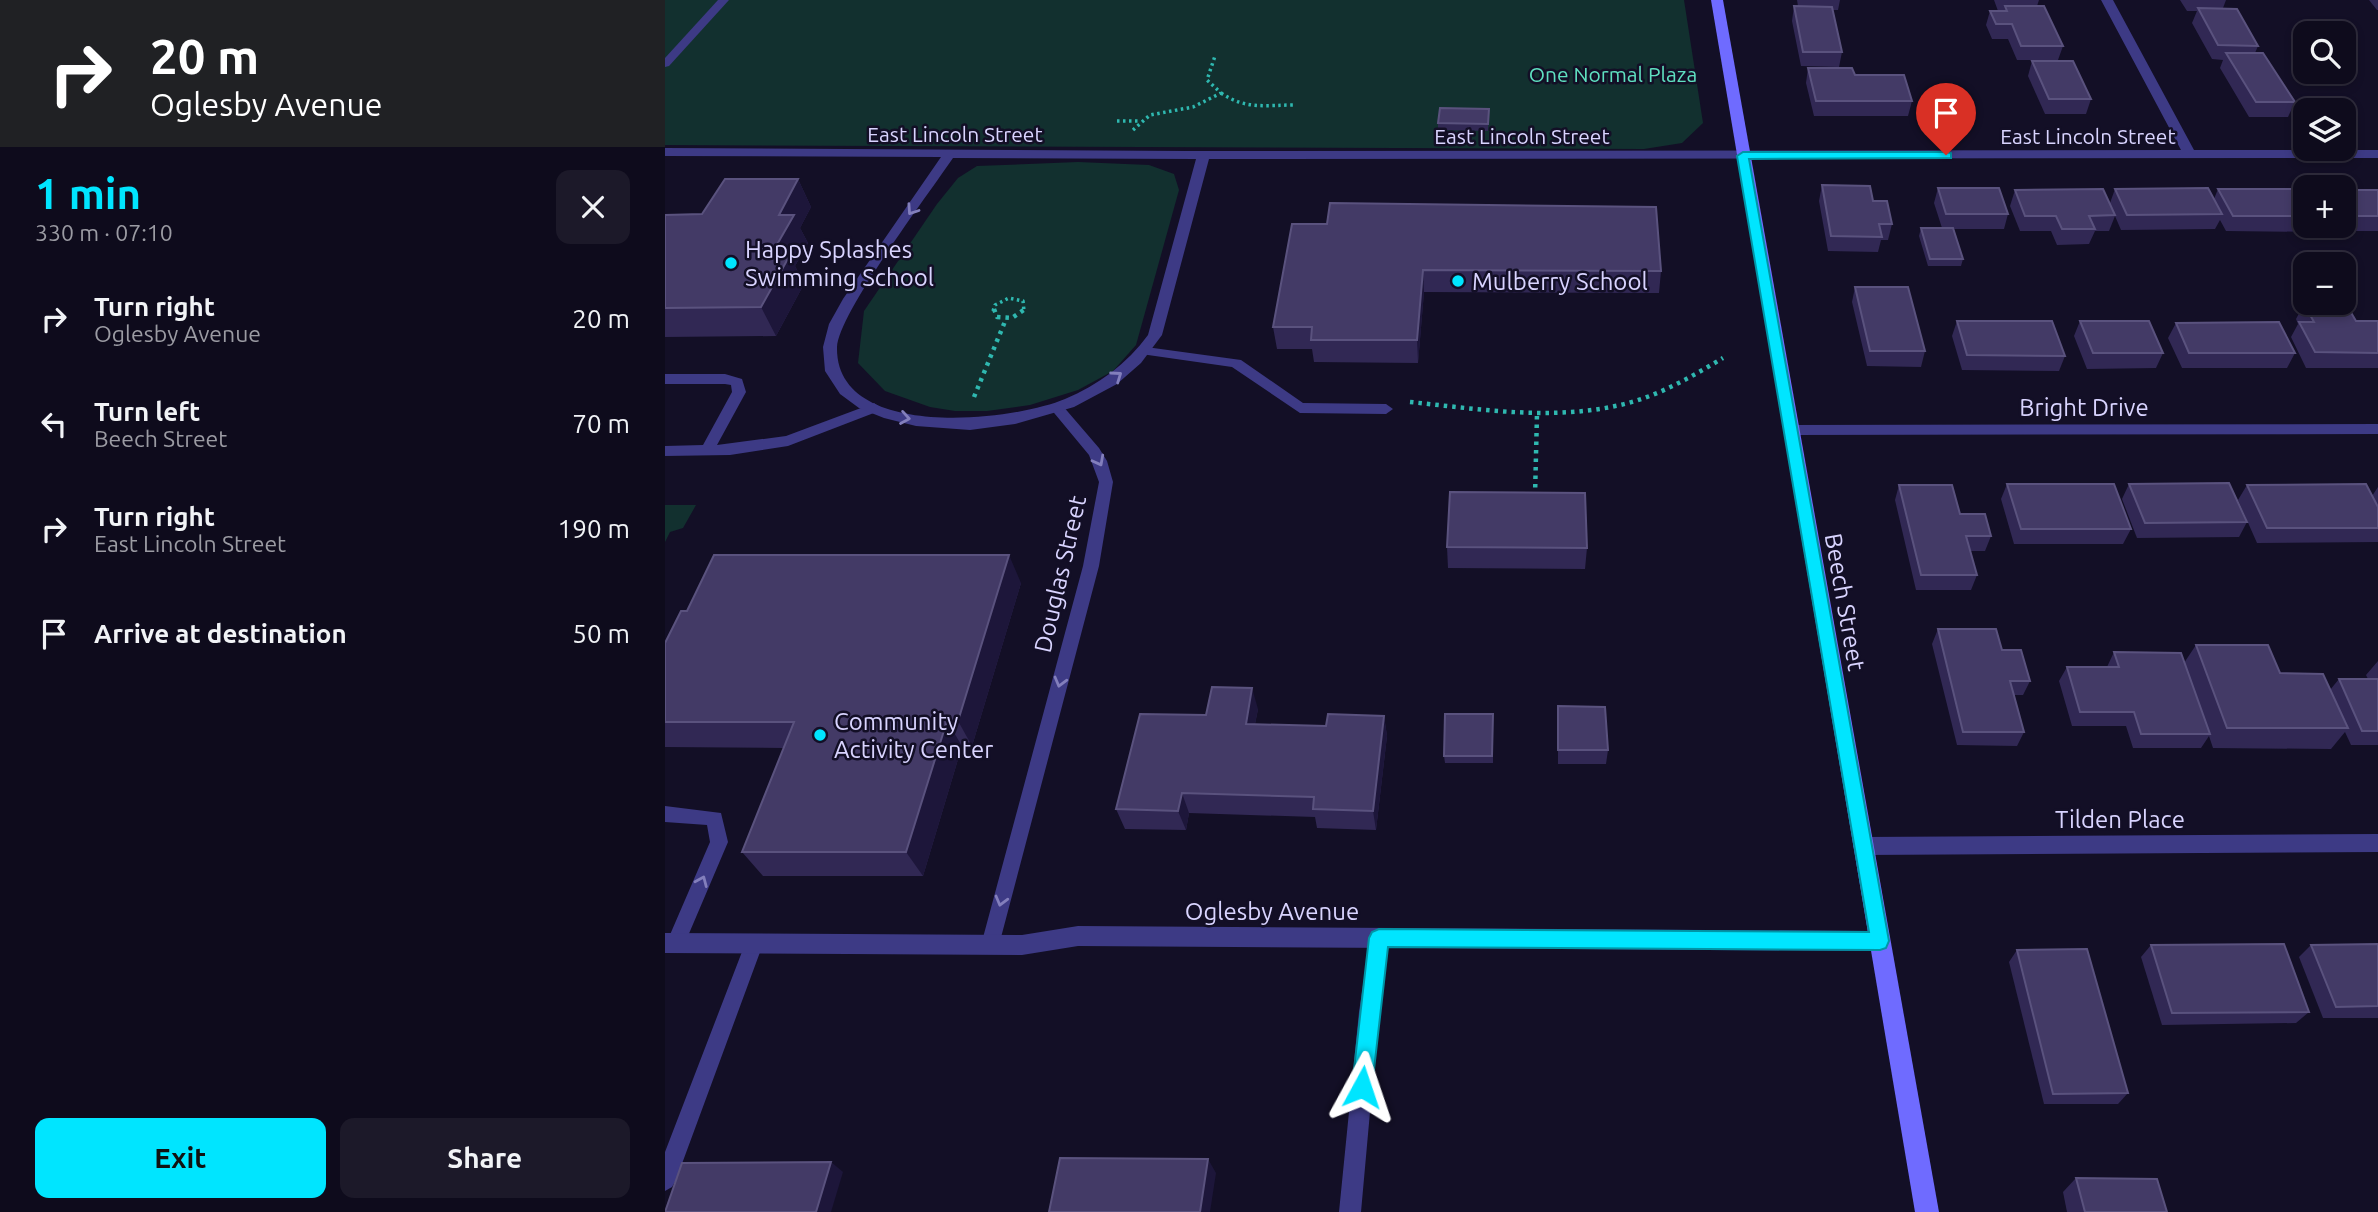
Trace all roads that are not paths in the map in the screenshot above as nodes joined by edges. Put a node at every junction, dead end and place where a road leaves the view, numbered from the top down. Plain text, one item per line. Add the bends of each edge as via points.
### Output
1 (725, 0) edge
2 (1717, 0) edge
3 (2107, 0) edge
4 (665, 64) edge
5 (665, 152) edge
6 (950, 153) junction
7 (2378, 154) edge
8 (1204, 155) junction
9 (2190, 155) junction
10 (1743, 156) junction
11 (1146, 351) junction
12 (665, 379) edge
13 (874, 408) junction
14 (1057, 408) junction
15 (1386, 409) road end
16 (2378, 429) edge
17 (1791, 430) junction
18 (665, 451) edge
19 (707, 451) junction
20 (665, 814) edge
21 (2378, 843) edge
22 (1863, 846) junction
23 (1379, 938) junction
24 (1880, 941) junction
25 (670, 944) edge
26 (754, 944) junction
27 (989, 945) junction
28 (665, 1180) edge
29 (1350, 1212) edge
30 (1927, 1212) edge

1 - 4 lane
2 - 10 main road, Beech Street
3 - 9 street
5 - 6 street, East Lincoln Street
6 - 8 street, East Lincoln Street
6 -> 13 street via 847,305 830,344 829,365 838,384
7 - 9 street, East Lincoln Street
8 - 10 street, East Lincoln Street
8 - 11 street via 1155,335
9 - 10 street, East Lincoln Street
10 - 17 main road, Beech Street
14 -> 11 street via 1097,389
11 - 15 lane via 1236,363 1300,408
12 - 19 lane via 737,382 739,392
13 -> 14 street via 895,417 963,424 991,423
13 - 19 lane via 788,441
14 -> 27 lane, Douglas Street via 1095,451 1106,482 1091,566
16 - 17 street, Bright Drive
17 - 22 main road, Beech Street
18 - 19 lane
25 -> 20 lane via 719,842 715,818
21 - 22 street, Tilden Place
22 - 24 main road, Beech Street
23 - 24 street, Oglesby Avenue
23 - 27 street, Oglesby Avenue via 1078,936
23 - 29 lane
24 - 30 main road, Beech Street
25 - 26 street, Oglesby Avenue
26 - 27 street, Oglesby Avenue
26 - 28 lane

